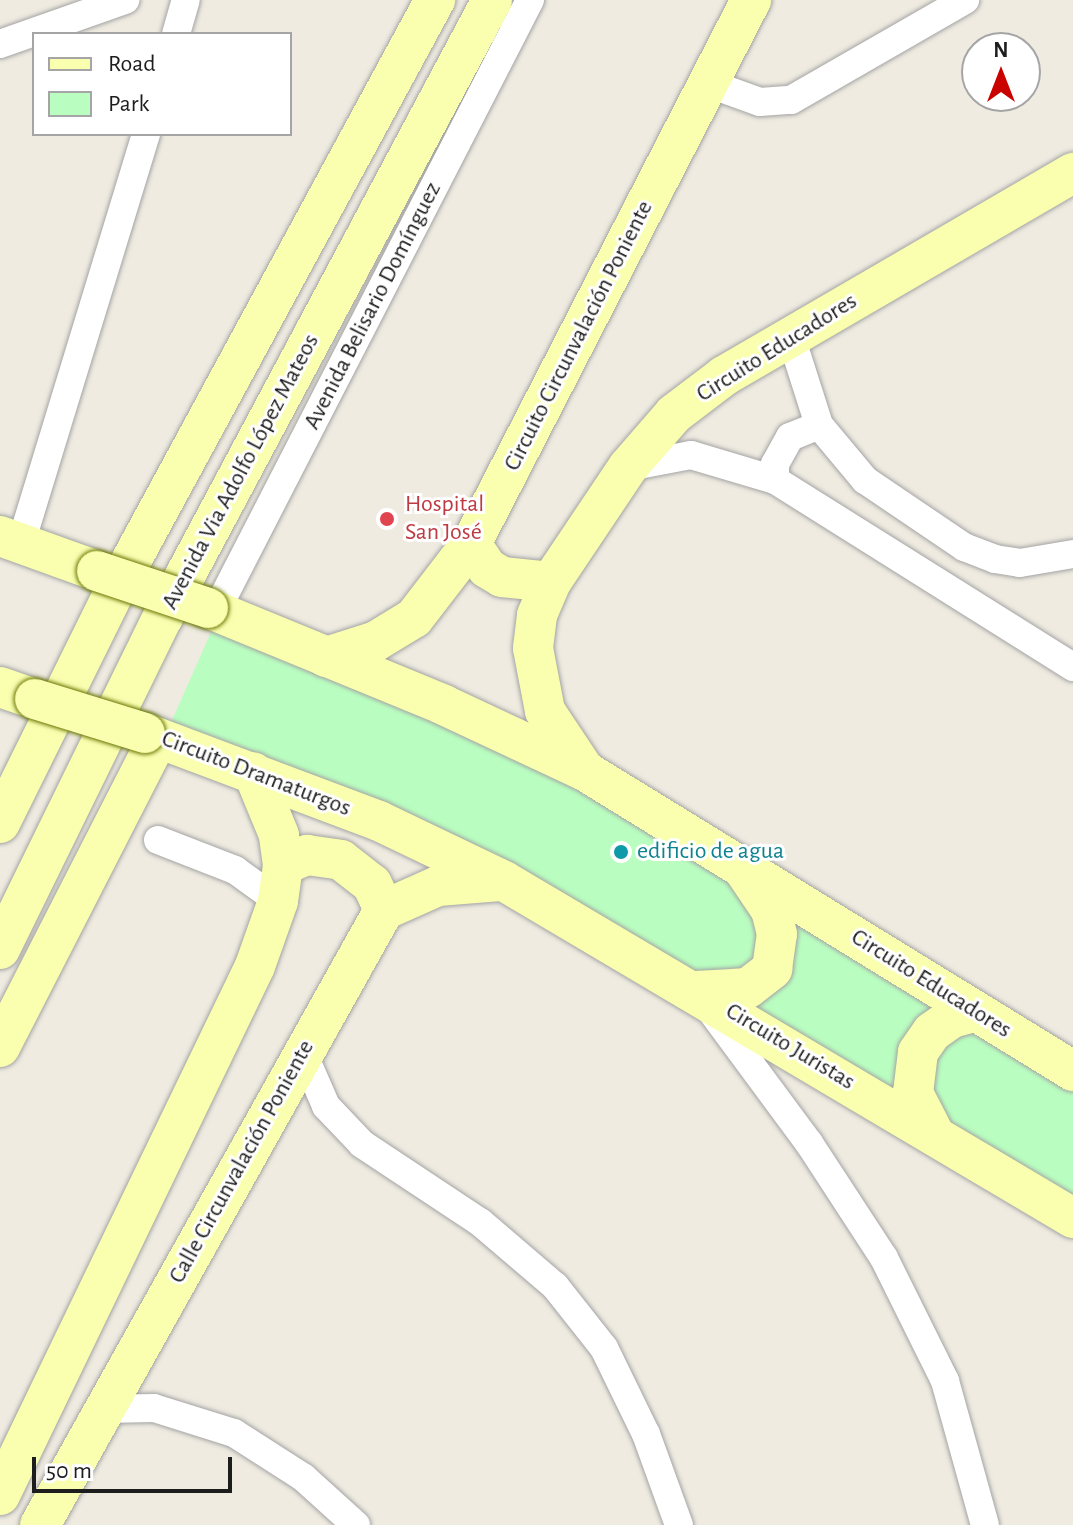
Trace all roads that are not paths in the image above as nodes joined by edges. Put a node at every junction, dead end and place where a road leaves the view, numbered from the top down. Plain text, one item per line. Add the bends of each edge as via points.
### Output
1 (125, 0) edge
2 (186, 0) edge
3 (435, 0) edge
4 (492, 0) edge
5 (530, 0) edge
6 (751, 0) edge
7 (965, 0) edge
8 (34, 32) edge
9 (177, 32) edge
10 (32, 33) edge
11 (0, 44) edge
12 (710, 84) junction
13 (145, 136) edge
14 (1073, 173) edge
15 (791, 337) junction
16 (819, 425) junction
17 (628, 467) junction
18 (775, 480) junction
19 (11, 539) edge
20 (471, 544) junction
21 (1073, 554) edge
22 (551, 582) junction
23 (212, 610) junction
24 (326, 657) junction
25 (1072, 665) edge
26 (18, 693) edge
27 (152, 735) junction
28 (585, 771) junction
29 (253, 772) junction
30 (0, 823) edge
31 (158, 840) dead end
32 (739, 865) junction
33 (504, 881) junction
34 (280, 883) junction
35 (384, 910) junction
36 (0, 949) edge
37 (696, 991) junction
38 (975, 1012) junction
39 (0, 1047) edge
40 (303, 1053) junction
41 (1073, 1071) edge
42 (932, 1130) junction
43 (1073, 1218) edge
44 (102, 1409) junction
45 (10, 1460) edge
46 (0, 1495) edge
47 (40, 1525) edge
48 (356, 1525) edge
49 (679, 1525) edge
50 (985, 1525) edge

1 - 8 street
2 - 9 street
3 - 30 main road via 113,594
4 - 36 main road, Avenida Via Adolfo López Mateos via 163,617
5 - 23 street, Avenida Belisario Domínguez
6 - 12 main road, Circuito Circunvalación Poniente
7 - 12 street via 791,100 760,102
10 - 11 street
12 - 20 main road, Circuito Circunvalación Poniente
13 - 19 street
14 - 15 main road, Circuito Educadores
15 - 16 street
15 - 17 main road, Circuito Educadores via 674,414
16 - 18 street via 790,437 775,464
16 - 21 street via 865,480 964,547 1020,563
17 - 18 street via 691,455
17 - 22 main road, Circuito Educadores
18 - 25 street
19 - 23 main road, Circuito Educadores, bridge
20 - 22 main road via 487,568 502,577
20 - 24 main road, Circuito Circunvalación Poniente via 414,618 376,641
22 - 28 main road, Circuito Educadores via 537,615 537,676 545,711
23 - 24 main road, Circuito Educadores
24 - 28 main road, Circuito Educadores
26 - 27 main road, Circuito Dramaturgos, bridge
27 - 29 main road, Circuito Dramaturgos
27 - 39 main road
28 - 32 main road, Circuito Educadores
29 - 33 main road, Circuito Dramaturgos via 379,821
29 - 34 main road via 279,835
31 - 34 street
32 - 37 main road via 771,910 777,934 772,969 748,988
32 - 38 main road, Circuito Educadores
33 - 35 main road via 438,886
33 - 37 main road, Circuito Juristas
34 - 35 main road via 307,855 341,860 372,884
34 - 45 main road via 225,1033
35 - 40 main road, Calle Circunvalación Poniente
37 - 42 main road, Circuito Juristas
37 - 50 street via 809,1143 884,1258 945,1381
38 - 41 main road, Circuito Educadores
38 - 42 main road via 952,1018 932,1032 918,1052 913,1093
40 - 44 main road, Calle Circunvalación Poniente
40 - 49 street via 326,1106 362,1144 480,1222 555,1286 604,1348 646,1434
42 - 43 main road, Circuito Juristas
44 - 47 main road, Calle Circunvalación Poniente
44 - 48 street via 154,1408 234,1433 304,1478
45 - 46 main road

